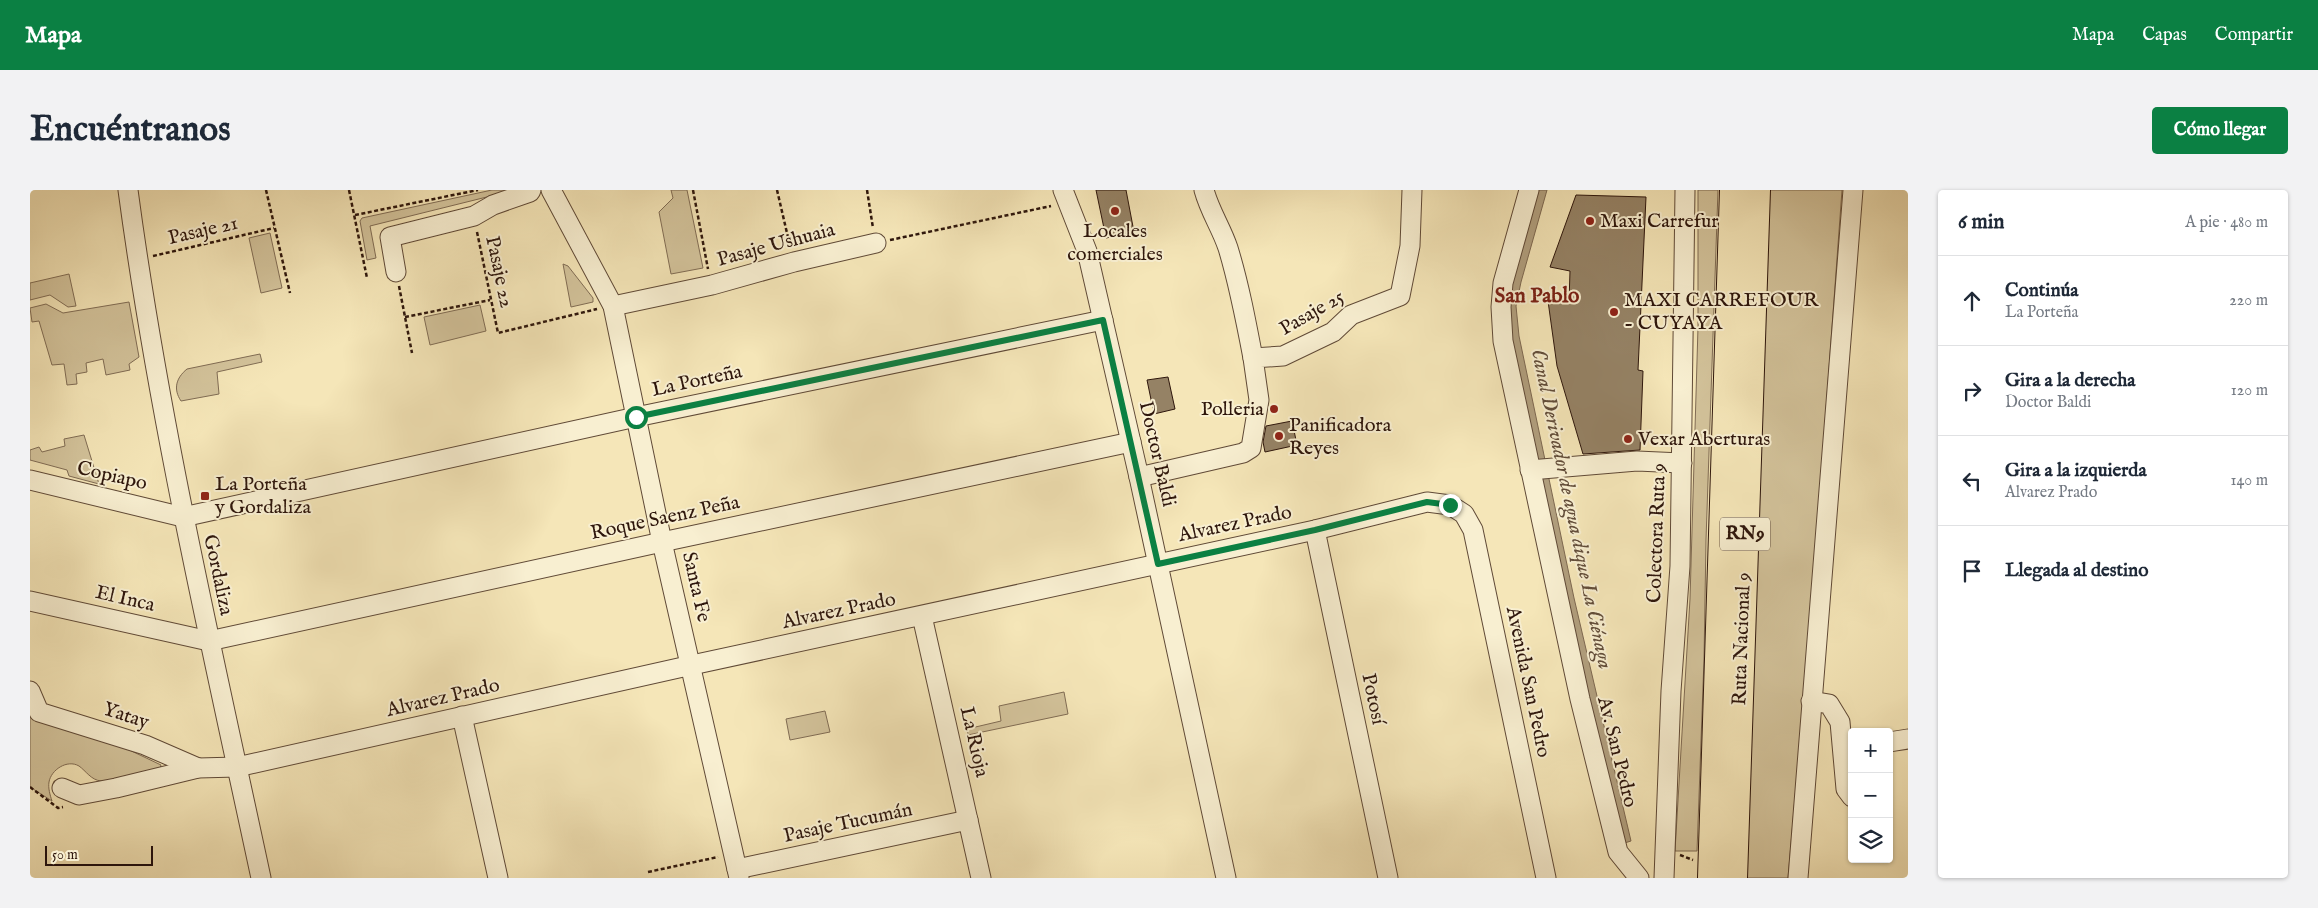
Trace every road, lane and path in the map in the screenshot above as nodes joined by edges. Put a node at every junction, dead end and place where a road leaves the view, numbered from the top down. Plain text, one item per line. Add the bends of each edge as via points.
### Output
1 (128, 190) edge
2 (266, 190) edge
3 (349, 190) edge
4 (478, 190) edge
5 (531, 190) edge
6 (551, 190) edge
7 (693, 190) edge
8 (777, 190) edge
9 (867, 190) edge
10 (1204, 190) edge
11 (1412, 190) edge
12 (1529, 190) edge
13 (1685, 190) edge
14 (1734, 190) edge
15 (1756, 190) edge
16 (1853, 190) edge
17 (1065, 196) edge
18 (355, 215) junction
19 (474, 216) junction
20 (274, 228) junction
21 (876, 243) junction
22 (137, 259) junction
23 (794, 262) junction
24 (396, 272) joint
25 (367, 278) dead end
26 (712, 285) junction
27 (290, 294) dead end
28 (490, 300) junction
29 (613, 306) junction
30 (405, 317) junction
31 (1103, 320) junction
32 (412, 353) dead end
33 (1253, 358) junction
34 (636, 417) junction
35 (1131, 442) junction
36 (1682, 463) junction
37 (1531, 470) junction
38 (1139, 477) junction
39 (30, 480) edge
40 (1450, 505) joint
41 (183, 517) junction
42 (1315, 530) junction
43 (662, 542) junction
44 (1158, 564) junction
45 (30, 601) edge
46 (922, 616) junction
47 (209, 641) junction
48 (692, 665) junction
49 (30, 691) edge
50 (1812, 701) junction
51 (462, 716) junction
52 (1908, 740) edge
53 (1893, 742) edge
54 (238, 767) junction
55 (198, 768) junction
56 (30, 787) edge
57 (62, 788) dead end
58 (1848, 792) edge
59 (58, 808) dead end
60 (968, 820) junction
61 (737, 867) edge
62 (648, 872) dead end
63 (261, 878) edge
64 (498, 878) edge
65 (981, 878) edge
66 (1226, 878) edge
67 (1388, 878) edge
68 (1546, 878) edge
69 (1639, 878) edge
70 (1664, 878) edge
71 (1712, 878) edge
72 (1733, 878) edge
73 (1798, 878) edge

1 - 22 street, Gordaliza
2 - 20 path
3 - 18 path
4 - 18 path
5 - 19 street
6 - 29 street, Santa Fe
7 - 26 path
8 - 23 path
9 - 21 path
10 - 33 street via 1227,247 1242,299
11 - 33 street, Pasaje 25 via 1410,246 1400,296 1351,315 1333,332 1283,356
12 - 37 street, Av. San Pedro via 1504,283 1501,307 1503,341
13 - 36 street, Colectora Ruta 9
14 - 71 highway, Ruta Nacional 9 / RN9
15 - 72 highway, Ruta Nacional 9 / RN9
16 - 50 street
17 - 21 path
17 - 31 street, Doctor Baldi via 1087,251
18 - 25 path
19 - 24 street via 390,237
19 - 28 path, Pasaje 22
20 - 22 path, Pasaje 21
20 - 27 path
21 - 23 street, Pasaje Ushuaia
22 - 41 street, Gordaliza
23 - 26 street, Pasaje Ushuaia
24 - 30 path
26 - 29 street, Pasaje Ushuaia
28 - 29 path, Pasaje 22 via 498,333
28 - 30 path
29 - 34 street, Santa Fe
30 - 32 path
31 - 34 street, La Porteña
31 - 35 street, Doctor Baldi
33 - 38 street via 1259,400 1251,448 1243,453
34 - 41 street, La Porteña
34 - 43 street, Santa Fe
35 - 38 street, Doctor Baldi
35 - 43 street, Roque Saenz Peña
36 - 37 street via 1638,461
36 - 70 street, Colectora Ruta 9
37 - 69 street, Av. San Pedro via 1580,699 1618,852
38 - 44 street, Doctor Baldi
39 - 41 street, Copiapo
40 - 42 street, Alvarez Prado via 1427,502
40 - 68 street, Avenida San Pedro via 1464,514 1473,530
41 - 47 street, Gordaliza
42 - 44 street, Alvarez Prado
42 - 67 street, Potosí
43 - 47 street, Roque Saenz Peña
43 - 48 street, Santa Fe
44 - 46 street, Alvarez Prado
44 - 66 street, Doctor Baldi
45 - 47 street, El Inca
46 - 48 street, Alvarez Prado
46 - 60 street, La Rioja
47 - 54 street, Gordaliza
48 - 51 street, Alvarez Prado
48 - 61 street, Santa Fe
49 - 55 street, Yatay via 39,712 145,745
50 - 58 street via 1828,704 1840,722
50 - 73 street
51 - 54 street, Alvarez Prado
51 - 64 street
52 - 53 street
54 - 55 street, Alvarez Prado
54 - 63 street, Gordaliza
55 - 57 street via 79,795
56 - 59 path
60 - 61 street, Pasaje Tucumán
60 - 65 street, La Rioja
61 - 62 path

